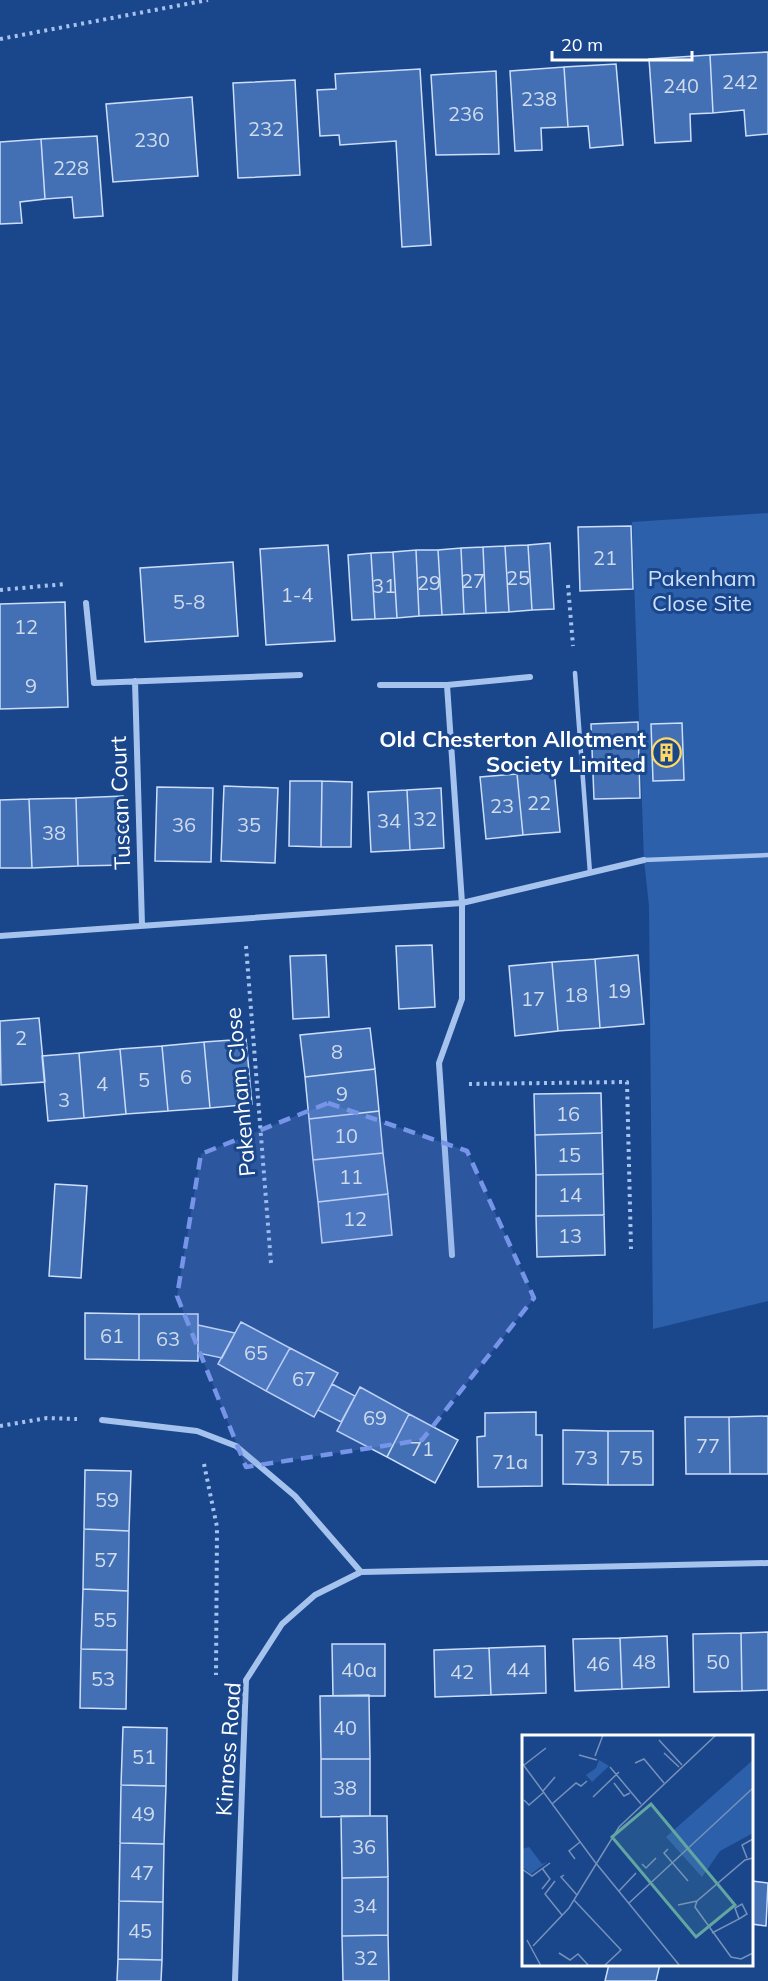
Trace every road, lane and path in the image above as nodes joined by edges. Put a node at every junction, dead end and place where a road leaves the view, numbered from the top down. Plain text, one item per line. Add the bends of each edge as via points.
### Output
1 (208, 0) edge
2 (0, 39) edge
3 (0, 590) edge
4 (86, 603) joint
5 (575, 673) dead end
6 (300, 675) dead end
7 (530, 677) dead end
8 (135, 681) junction
9 (380, 685) dead end
10 (447, 686) junction
11 (768, 855) edge
12 (644, 860) joint
13 (590, 873) junction
14 (462, 903) junction
15 (244, 918) junction
16 (142, 925) junction
17 (0, 936) edge
18 (441, 1084) junction
19 (631, 1249) dead end
20 (452, 1255) dead end
21 (271, 1263) dead end
22 (102, 1420) joint
23 (0, 1426) edge
24 (197, 1431) junction
25 (768, 1563) edge
26 (361, 1572) junction
27 (246, 1680) junction
28 (235, 1981) edge

1 - 2 path
3 - 4 path via 64,584
4 - 8 street via 94,683
5 - 13 lane
6 - 8 street
7 - 10 street
8 - 16 street, Tuscan Court
9 - 10 street
10 - 14 street
11 - 12 lane
12 - 13 street
13 - 14 street
14 - 15 street
14 - 18 street via 462,999 439,1063
15 - 16 street
15 - 21 path, Pakenham Close
16 - 17 street
18 - 19 path via 627,1082
18 - 20 street
22 - 23 path via 47,1418
22 - 24 street
24 - 26 street via 236,1446 295,1496
24 - 27 path via 217,1527 216,1682
25 - 26 street, Kinross Road
26 - 27 street, Kinross Road via 315,1595 282,1624
27 - 28 street, Kinross Road

